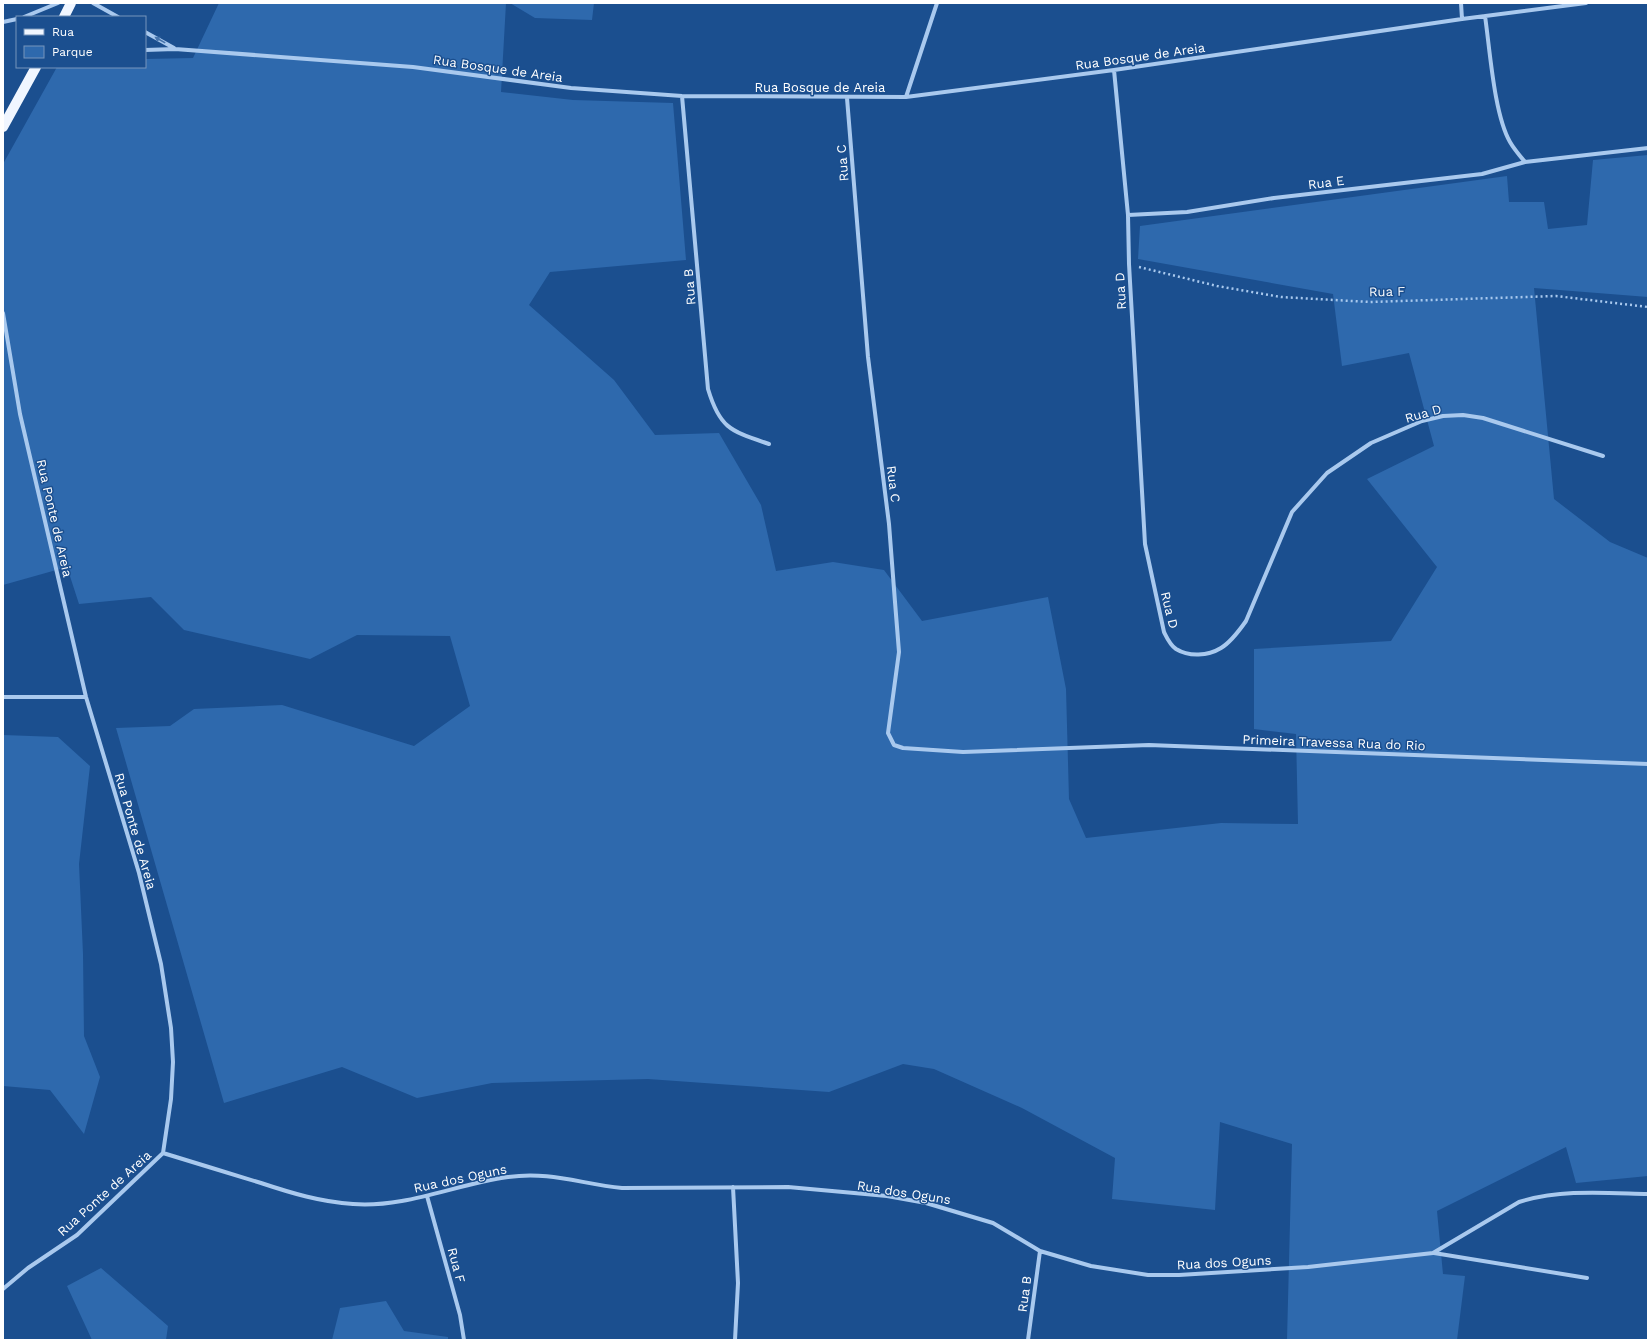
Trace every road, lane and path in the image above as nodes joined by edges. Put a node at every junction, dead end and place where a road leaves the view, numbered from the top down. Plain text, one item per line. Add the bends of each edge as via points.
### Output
1 (58, 3) edge
2 (71, 3) edge
3 (93, 3) edge
4 (937, 3) edge
5 (1461, 3) edge
6 (1586, 3) edge
7 (27, 16) edge
8 (64, 16) edge
9 (116, 16) edge
10 (1485, 16) junction
11 (16, 19) edge
12 (1462, 19) junction
13 (3, 22) edge
14 (146, 33) edge
15 (175, 49) junction
16 (146, 50) edge
17 (35, 68) edge
18 (1114, 70) junction
19 (682, 96) junction
20 (906, 97) junction
21 (847, 98) junction
22 (3, 127) edge
23 (1648, 148) edge
24 (1525, 162) junction
25 (1128, 215) junction
26 (1129, 264) junction
27 (1648, 307) edge
28 (3, 313) edge
29 (769, 444) dead end
30 (1603, 456) dead end
31 (3, 697) edge
32 (86, 697) junction
33 (1020, 749) joint
34 (1648, 764) edge
35 (163, 1153) junction
36 (733, 1188) junction
37 (1648, 1194) edge
38 (427, 1196) junction
39 (1040, 1251) junction
40 (1433, 1253) junction
41 (1587, 1278) dead end
42 (3, 1289) edge
43 (464, 1340) edge
44 (735, 1340) edge
45 (1028, 1340) edge

1 - 7 street
2 - 8 main road
3 - 9 street
4 - 20 street
5 - 12 street
6 - 10 street, Rua Bosque de Areia
10 - 12 street, Rua Bosque de Areia
10 - 24 street via 1503,124 1510,142
11 - 13 street
12 - 18 street, Rua Bosque de Areia
15 -> 14 street, Rua Bosque de Areia
15 - 16 street, Rua Bosque de Areia
15 - 19 street, Rua Bosque de Areia via 414,67 572,88
17 - 22 main road
18 - 20 street, Rua Bosque de Areia
18 - 25 street, Rua D
19 - 21 street, Rua Bosque de Areia
19 - 29 street, Rua B via 708,389 720,420 731,429
20 - 21 street, Rua Bosque de Areia
21 - 33 street, Rua C via 868,357 889,524 899,652 889,726 890,737 894,745 904,748 964,752
23 - 24 street, Rua E
24 - 25 street, Rua E via 1482,174 1274,198 1187,212
25 - 26 street, Rua D
26 - 27 path, Rua F via 1217,286 1286,298 1370,302 1556,296
26 - 30 street, Rua D via 1145,544 1164,632 1176,649 1198,655 1210,653 1222,648 1238,633 1246,621 1292,512 1327,473 1371,443 1422,421 1463,415 1483,418
28 - 32 street, Rua Ponte de Areia via 20,414
31 - 32 street
32 - 35 street, Rua Ponte de Areia via 139,873 161,964 172,1028 171,1099
33 - 34 street, Primeira Travessa Rua do Rio via 1149,745
35 - 38 street, Rua dos Oguns via 320,1200 354,1204 385,1203
35 - 42 street, Rua Ponte de Areia via 77,1235 28,1268
36 - 38 street, Rua dos Oguns via 622,1188 565,1177 538,1175 494,1179
36 - 39 street, Rua dos Oguns via 788,1187 887,1196 926,1203 993,1223
36 - 44 street via 738,1283
37 - 40 street, Rua dos Oguns via 1561,1194 1532,1198 1519,1202
38 - 43 street, Rua F via 460,1315
39 - 40 street, Rua dos Oguns via 1091,1266 1148,1276 1308,1267
39 - 45 street, Rua B
40 - 41 street

